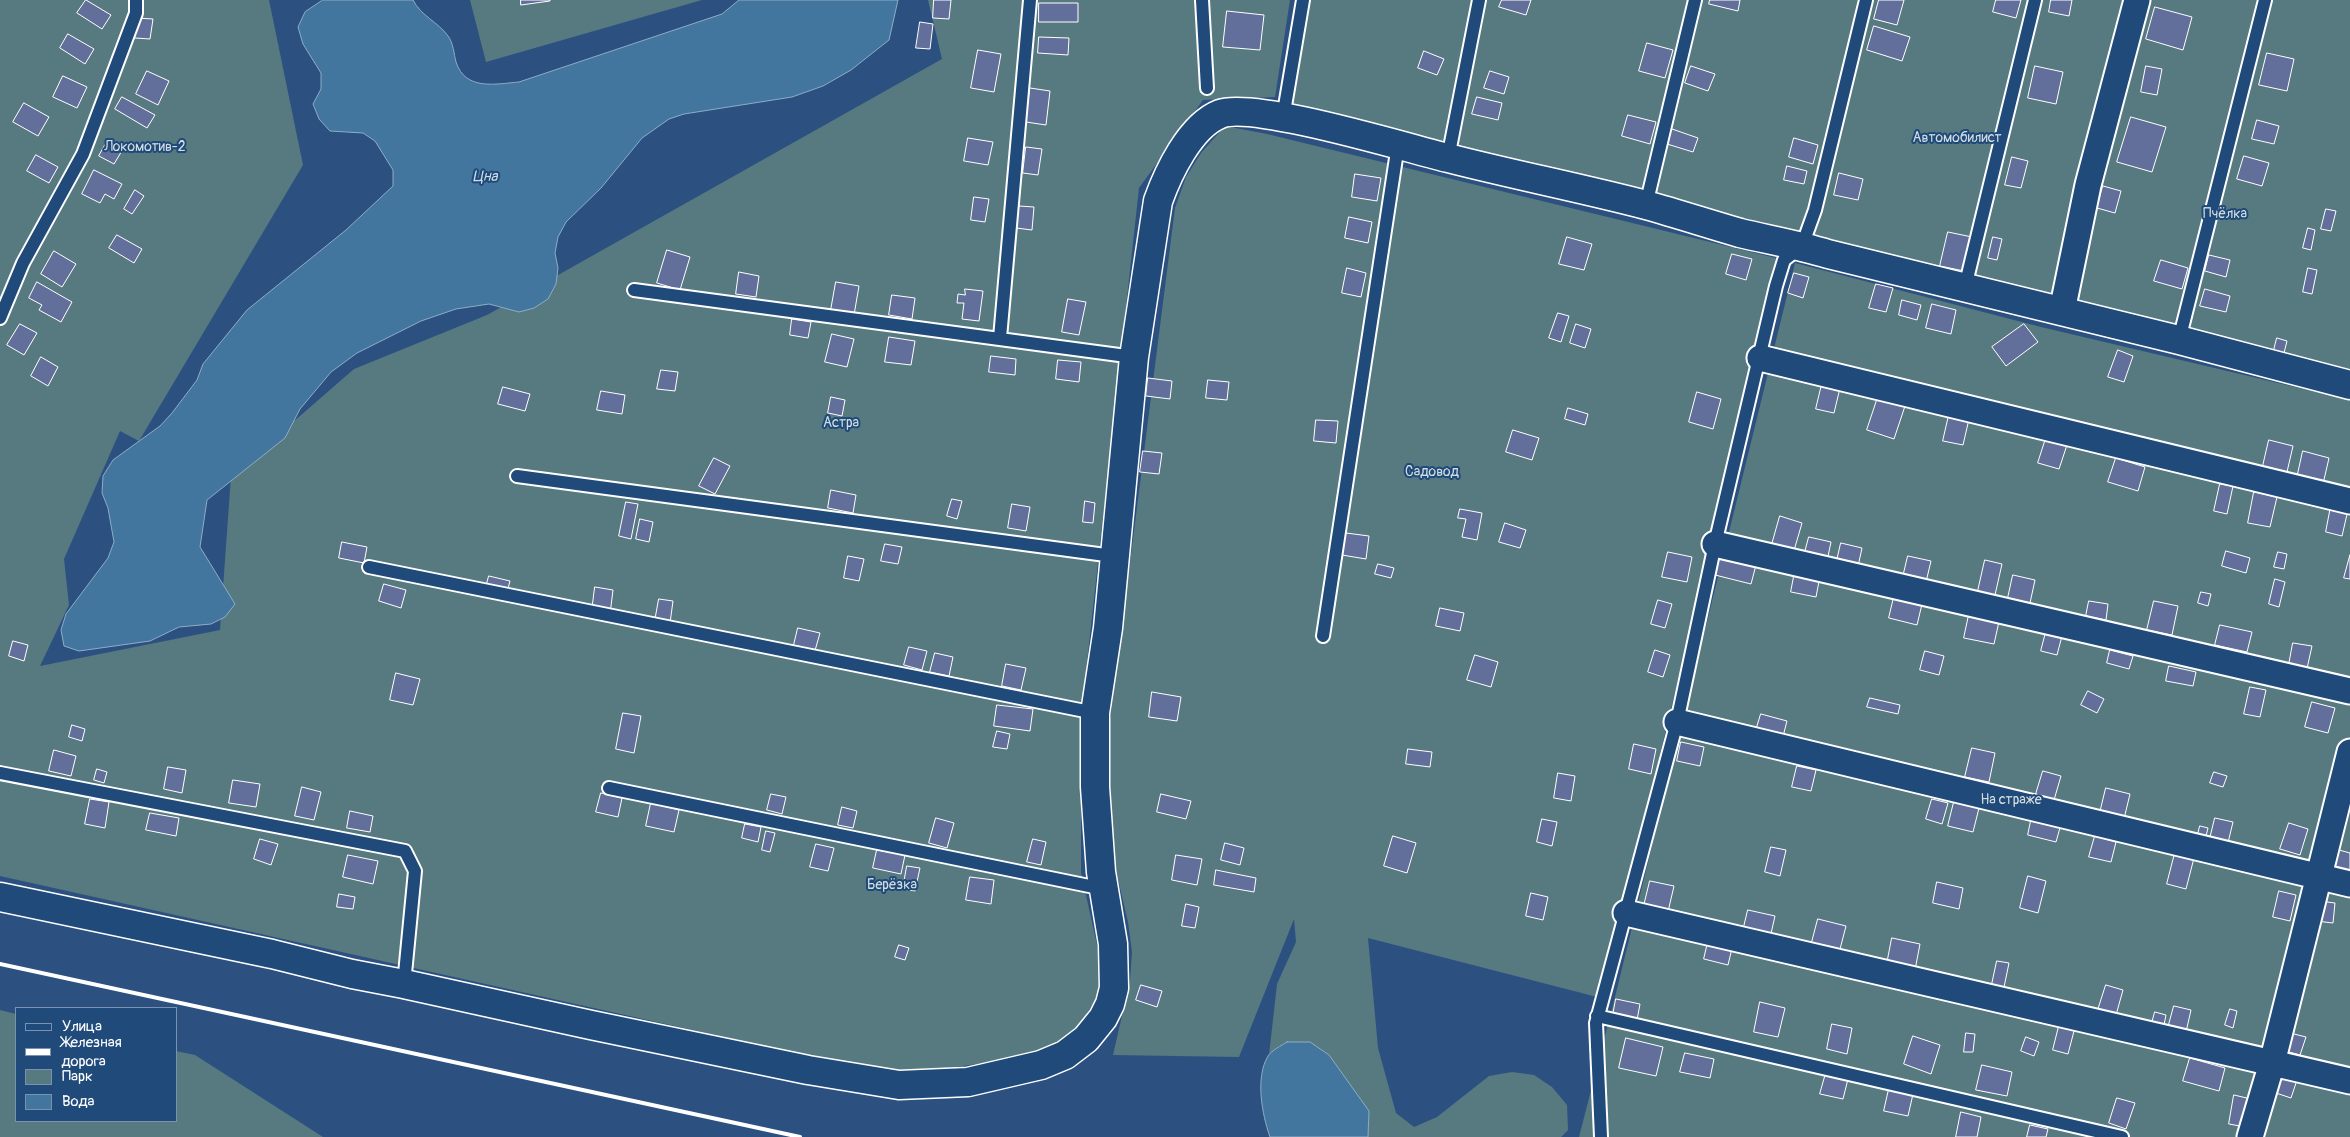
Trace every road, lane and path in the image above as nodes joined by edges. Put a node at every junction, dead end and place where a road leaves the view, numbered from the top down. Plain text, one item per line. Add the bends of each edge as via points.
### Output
1 (136, 0) edge
2 (1030, 0) edge
3 (1202, 0) edge
4 (1303, 0) edge
5 (1479, 0) edge
6 (1695, 0) edge
7 (1866, 0) edge
8 (2035, 0) edge
9 (2137, 0) edge
10 (2265, 0) edge
11 (1207, 88) dead end
12 (1282, 118) junction
13 (1398, 145) junction
14 (1448, 158) junction
15 (1646, 205) junction
16 (1802, 246) junction
17 (1965, 287) junction
18 (634, 290) dead end
19 (2062, 311) junction
20 (0, 318) edge
21 (1000, 338) junction
22 (2179, 340) junction
23 (1134, 357) junction
24 (1760, 358) junction
25 (2350, 385) edge
26 (517, 476) dead end
27 (2350, 502) edge
28 (1715, 544) junction
29 (1113, 556) junction
30 (369, 566) dead end
31 (1323, 636) dead end
32 (2350, 691) edge
33 (1095, 713) junction
34 (1677, 722) junction
35 (2350, 752) edge
36 (0, 773) edge
37 (609, 788) dead end
38 (2317, 876) junction
39 (2350, 884) edge
40 (1104, 889) junction
41 (0, 897) edge
42 (1626, 913) junction
43 (404, 984) junction
44 (1597, 1016) junction
45 (2272, 1063) junction
46 (2350, 1081) edge
47 (1601, 1137) edge
48 (2122, 1137) edge
49 (2250, 1137) edge

1 - 20 lane via 136,13 83,154 23,263
2 - 21 lane
3 - 11 lane
4 - 12 lane
5 - 14 lane
6 - 15 lane
7 - 16 lane via 1815,210
8 - 17 lane
9 - 19 street via 2088,185
10 - 22 lane
12 - 13 street
12 - 23 street via 1246,112 1220,114 1206,123 1178,157 1158,201
13 - 14 street
13 - 31 lane
14 - 15 street
15 - 16 street via 1741,233
16 - 17 street
16 - 24 lane via 1784,260
17 - 19 street
18 - 21 lane
19 - 22 street
21 - 23 lane
22 - 25 street
23 - 29 street
24 - 27 street
24 - 28 lane
26 - 29 lane
28 - 32 street
28 - 34 lane
29 - 33 street via 1108,628
30 - 33 lane
33 - 40 street via 1095,787
34 - 38 street
34 - 42 lane
35 - 38 street
36 - 43 lane via 405,851 415,871
37 - 40 lane
38 - 39 street
38 - 45 street
40 - 43 street via 1113,944 1114,988 1103,1018 1086,1039 1065,1054 1041,1065 968,1082 899,1085 817,1071
41 - 43 street
42 - 44 lane
42 - 45 street
44 - 47 lane
44 - 48 lane
45 - 46 street
45 - 49 street

